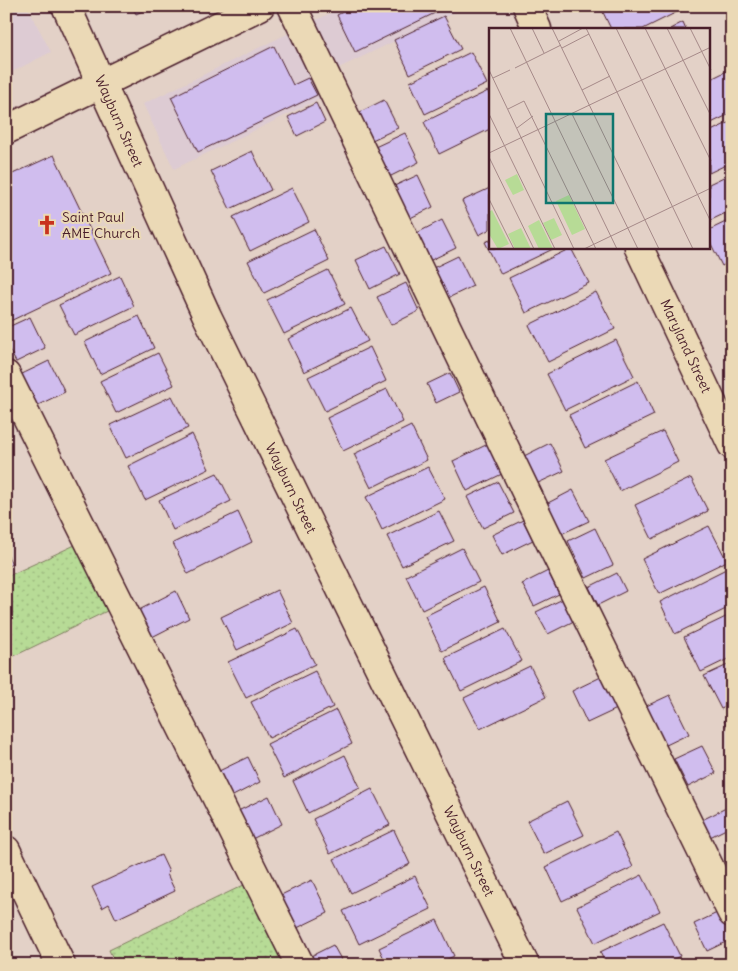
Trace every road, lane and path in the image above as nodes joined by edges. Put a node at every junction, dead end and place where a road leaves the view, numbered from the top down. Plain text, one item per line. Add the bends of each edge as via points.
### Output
1 (66, 6) edge
2 (260, 6) edge
3 (292, 6) edge
4 (527, 6) edge
5 (538, 28) edge
6 (102, 82) junction
7 (6, 130) edge
8 (640, 249) edge
9 (6, 375) edge
10 (732, 445) edge
11 (6, 850) edge
12 (732, 912) edge
13 (61, 965) edge
14 (300, 965) edge
15 (525, 965) edge

1 - 6 street, Wayburn Street
2 - 6 street
3 - 12 street via 548,540
4 - 5 street
6 - 7 street
6 - 15 street, Wayburn Street via 211,325
8 - 10 street, Maryland Street
9 - 14 street
11 - 13 street

